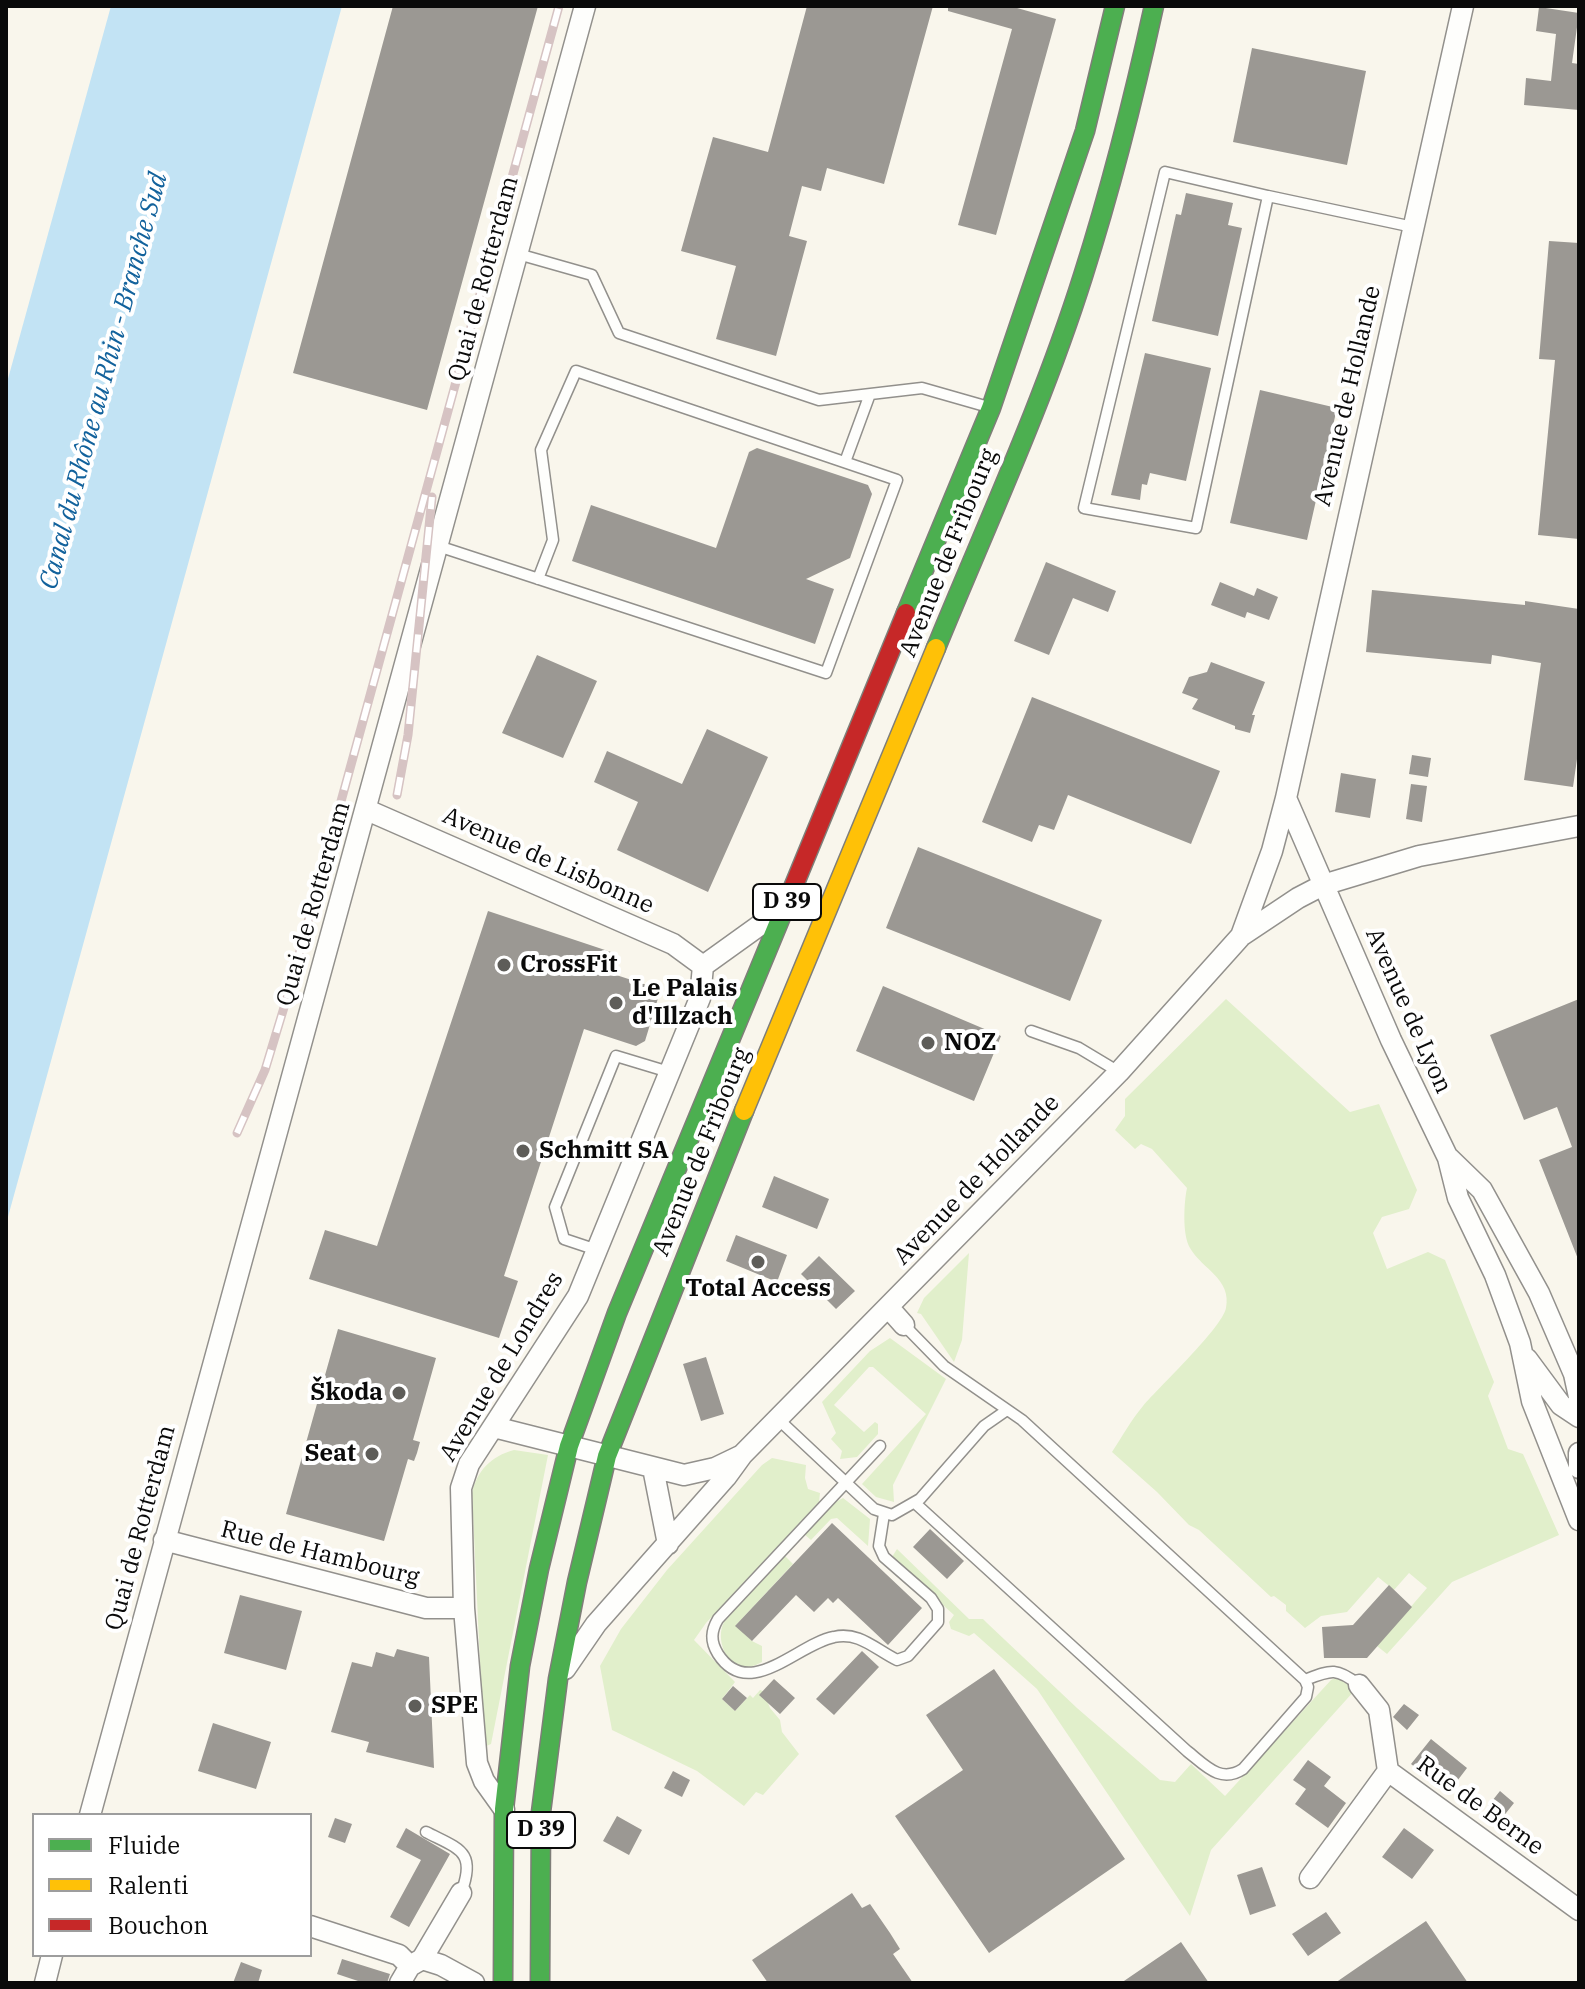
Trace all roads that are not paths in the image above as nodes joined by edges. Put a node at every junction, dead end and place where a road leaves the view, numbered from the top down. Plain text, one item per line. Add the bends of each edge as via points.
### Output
1 (585, 6) edge
2 (1115, 6) edge
3 (1154, 6) edge
4 (1463, 6) edge
5 (1268, 196) junction
6 (1413, 227) junction
7 (518, 254) junction
8 (870, 394) junction
9 (991, 408) junction
10 (845, 462) junction
11 (438, 546) junction
12 (538, 579) junction
13 (1286, 798) junction
14 (367, 810) junction
15 (1579, 826) edge
16 (1323, 885) junction
17 (785, 906) junction
18 (1241, 936) junction
19 (703, 966) junction
20 (1031, 1031) dead end
21 (669, 1072) junction
22 (1119, 1072) junction
23 (1448, 1158) junction
24 (597, 1250) junction
25 (888, 1307) junction
26 (904, 1325) joint
27 (1524, 1356) junction
28 (1579, 1397) edge
29 (1007, 1410) junction
30 (1579, 1417) edge
31 (778, 1419) junction
32 (494, 1427) junction
33 (569, 1446) junction
34 (880, 1446) dead end
35 (1579, 1453) edge
36 (742, 1455) junction
37 (607, 1456) junction
38 (653, 1468) junction
39 (1579, 1468) edge
40 (846, 1483) junction
41 (915, 1503) junction
42 (884, 1514) junction
43 (1579, 1520) edge
44 (164, 1540) junction
45 (668, 1544) junction
46 (464, 1608) junction
47 (558, 1679) junction
48 (1305, 1680) junction
49 (1359, 1685) joint
50 (1388, 1771) junction
51 (504, 1809) junction
52 (91, 1813) edge
53 (426, 1832) dead end
54 (1310, 1878) dead end
55 (461, 1893) joint
56 (1579, 1910) edge
57 (312, 1927) edge
58 (52, 1957) edge
59 (411, 1969) edge
60 (45, 1983) edge
61 (474, 1983) edge
62 (503, 1983) edge
63 (540, 1983) edge

1 - 7 street, Quai de Rotterdam
2 - 9 main road, Avenue de Fribourg / D 39 via 1085,131
3 - 37 main road, Avenue de Fribourg / D 39 via 1083,277 1033,413 698,1222
4 - 6 street, Avenue de Hollande
5 - 5 lane via 1196,528 1084,508 1165,172
5 - 6 lane
6 - 13 street, Avenue de Hollande
7 - 8 lane via 592,275 619,333 819,400
7 - 11 street, Quai de Rotterdam
8 - 9 lane via 922,388
8 - 10 lane
9 - 17 main road, Avenue de Fribourg / D 39
10 - 12 lane via 576,371 541,450 553,540
10 - 12 lane via 897,480 826,673
11 - 12 lane
11 - 14 street, Quai de Rotterdam
13 - 16 street
13 - 18 street, Avenue de Hollande
14 - 19 street, Avenue de Lisbonne via 673,944
14 - 44 street, Quai de Rotterdam
15 - 16 street, Avenue de Hollande via 1419,856
16 - 18 street, Avenue de Hollande
16 - 23 street, Avenue de Lyon
17 - 19 street
17 - 33 main road, Avenue de Fribourg / D 39 via 617,1313
18 - 22 street, Avenue de Hollande
19 - 21 street, Avenue de Londres via 700,998
20 - 22 lane via 1079,1048
21 - 24 street, Avenue de Londres
21 - 24 lane via 616,1056 555,1207 564,1239
22 - 25 street, Avenue de Hollande
23 - 27 street, Avenue de Lyon via 1458,1198 1495,1275
23 - 28 street, Avenue de Lyon via 1482,1190 1539,1293
24 - 32 street, Avenue de Londres via 578,1296
25 - 26 street
25 - 31 street, Avenue de Hollande
26 - 29 lane via 944,1366
27 - 30 street, Avenue de Lyon via 1561,1405
27 - 43 street, Avenue de Lyon via 1532,1401
29 - 41 lane via 984,1426
29 - 48 lane
31 - 36 street, Avenue de Hollande
31 - 40 lane
32 - 33 street, Avenue de Hollande
32 - 46 street, Avenue de Londres via 469,1464 461,1488
33 - 37 street, Avenue de Hollande
33 - 51 main road, Avenue de Fribourg / D 39 via 520,1666
34 - 40 lane
35 - 39 street
36 - 38 street, Avenue de Hollande via 696,1474
36 - 45 street, Avenue de Hollande
37 - 38 street, Avenue de Hollande
37 - 47 main road, Avenue de Fribourg / D 39
38 - 45 street
40 - 42 lane
40 - 42 lane via 718,1619 712,1644 733,1670 762,1671 835,1636 865,1639 897,1660 908,1656 938,1622 938,1609 884,1557 879,1546
41 - 42 lane
41 - 48 lane via 1187,1751 1224,1777 1243,1769 1306,1697
44 - 46 street, Rue de Hambourg via 426,1608
44 - 52 street, Quai de Rotterdam
45 - 47 street, Avenue de Hollande via 596,1624
46 - 51 street, Avenue de Londres via 477,1763
47 - 63 main road, Avenue de Fribourg / D 39 via 541,1812
48 - 49 lane via 1341,1671
49 - 50 street, Rue de Berne via 1379,1710
50 - 54 street, Rue de Berne
50 - 56 street, Rue de Berne
51 - 62 main road, Avenue de Fribourg / D 39
53 - 55 lane via 455,1847 467,1861
55 - 59 street
57 - 59 street via 399,1955
58 - 60 street
59 - 61 street via 441,1965

